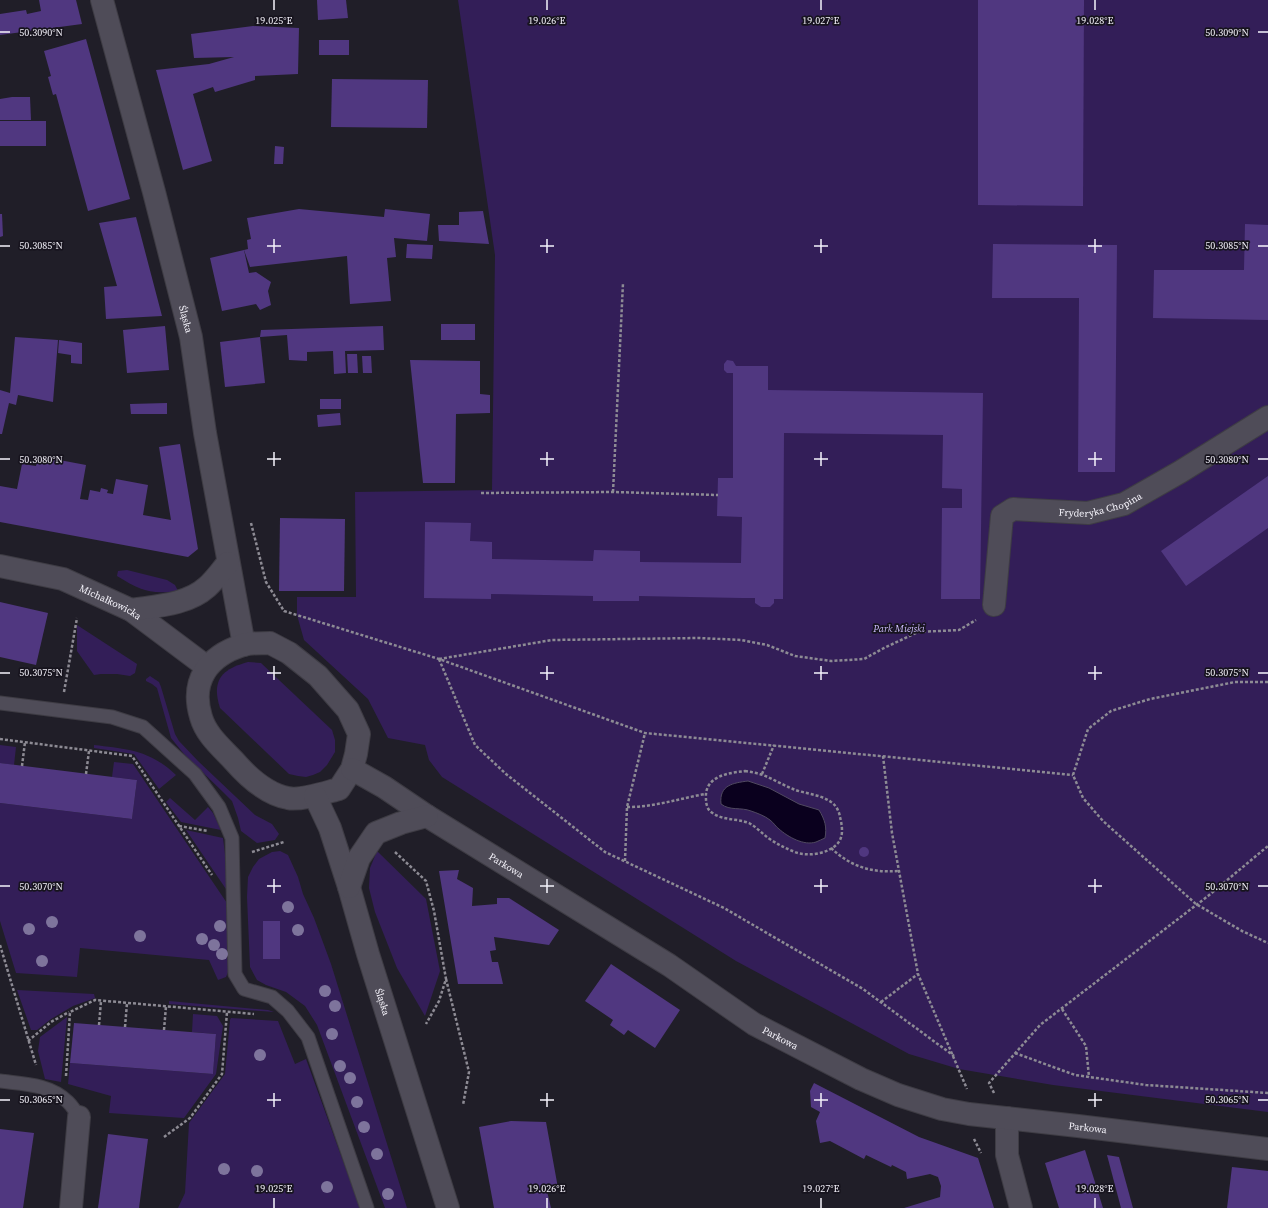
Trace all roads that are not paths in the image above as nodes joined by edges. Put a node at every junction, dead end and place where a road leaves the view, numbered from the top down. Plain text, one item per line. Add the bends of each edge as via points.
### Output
1 (102, 0) edge
2 (1268, 417) edge
3 (228, 564) junction
4 (0, 566) edge
5 (994, 605) road end
6 (131, 610) junction
7 (244, 645) junction
8 (206, 667) junction
9 (0, 703) edge
10 (352, 769) junction
11 (315, 796) junction
12 (427, 816) junction
13 (349, 887) junction
14 (0, 1081) edge
15 (79, 1117) joint
16 (1007, 1118) junction
17 (1268, 1149) edge
18 (71, 1208) edge
19 (368, 1208) edge
20 (448, 1208) edge
21 (1021, 1208) edge

1 - 3 street, Śląska via 191,337
2 - 5 street, Fryderyka Chopina via 1124,504 1088,513 1013,509 1002,516
3 - 6 street via 206,587 191,597 172,604
3 - 7 street, Śląska
4 - 6 street, Michałkowicka via 63,579
6 - 8 street, Michałkowicka
7 - 8 street via 222,654
7 - 10 street via 270,643 289,653 318,676 348,710 359,734
8 - 11 street via 201,677 197,698 201,718 211,736 244,772 268,791 289,799
9 - 19 lane via 112,717 142,727 195,774 219,807 231,836 235,974 244,989 272,998 288,1011 308,1037
10 - 11 street via 339,789
10 - 12 street, Parkowa
11 - 13 street, Śląska via 330,828
12 - 13 street via 376,833 359,858
12 - 16 street, Parkowa via 669,965 754,1024 861,1080 942,1109
13 - 20 street, Śląska
14 - 15 lane via 49,1088 64,1099
15 - 18 street
16 - 17 street, Parkowa
16 - 21 street via 1007,1155

